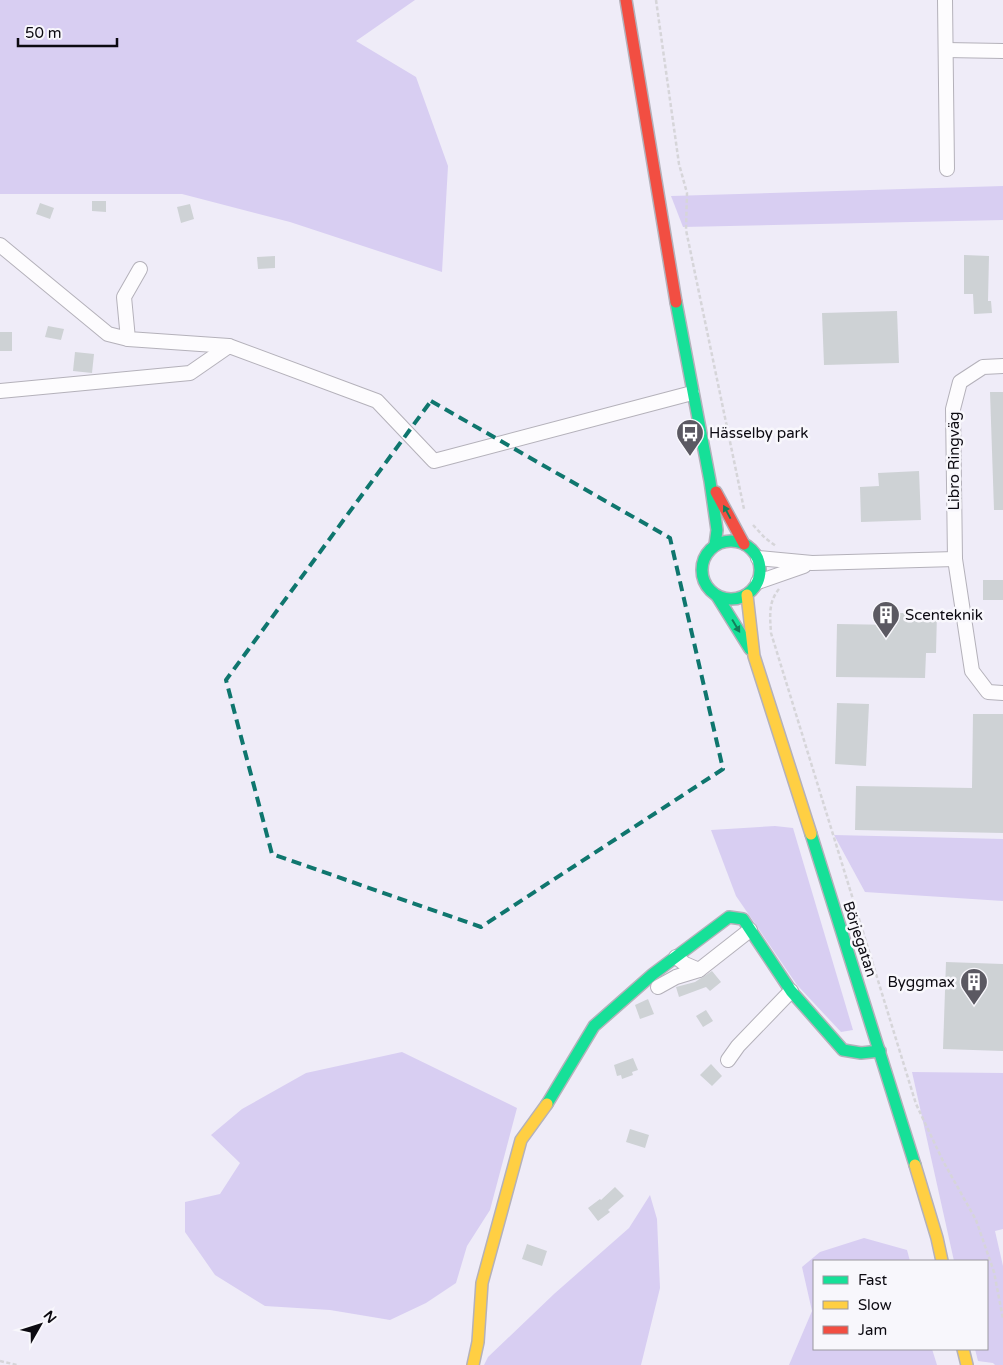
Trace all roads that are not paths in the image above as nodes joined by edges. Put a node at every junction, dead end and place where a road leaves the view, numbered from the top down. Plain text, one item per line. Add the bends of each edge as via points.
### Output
1 (626, 0) edge
2 (945, 0) edge
3 (946, 50) junction
4 (1003, 51) edge
5 (947, 169) dead end
6 (0, 245) edge
7 (140, 269) dead end
8 (128, 339) junction
9 (229, 346) junction
10 (1003, 366) edge
11 (0, 391) edge
12 (692, 393) junction
13 (710, 481) junction
14 (744, 544) junction
15 (716, 545) junction
16 (758, 558) junction
17 (955, 559) junction
18 (812, 564) junction
19 (758, 582) junction
20 (747, 595) junction
21 (717, 596) junction
22 (754, 656) junction
23 (1003, 692) edge
24 (750, 930) junction
25 (676, 957) junction
26 (699, 970) junction
27 (658, 987) dead end
28 (792, 991) junction
29 (880, 1051) junction
30 (728, 1060) dead end
31 (942, 1260) edge
32 (963, 1350) edge
33 (473, 1365) edge
34 (967, 1365) edge

1 - 12 main road
2 - 3 street
3 - 4 street
3 - 5 street
6 - 8 street via 108,334
7 - 8 street via 124,297
8 - 9 street
9 - 11 street via 190,373
9 - 12 street via 377,401 434,461
10 - 17 street, Libro Ringväg via 984,367 960,382 953,409
12 - 13 main road
14 -> 13 main road
13 - 15 main road
14 - 15 main road via 729,541
14 - 16 main road
15 - 21 main road via 703,561 702,571 707,585
16 - 18 street
16 - 19 main road
17 - 18 street
17 - 23 street, Libro Ringväg via 972,671 988,692
18 - 19 street
19 - 20 main road
20 - 21 main road via 732,599
20 - 22 main road, Börjegatan
21 -> 22 main road, Börjegatan
22 - 29 main road, Börjegatan
24 - 25 main road via 743,919 729,917
24 - 26 street
24 - 28 main road
25 - 26 street
25 - 33 main road via 594,1026 550,1100 521,1140 482,1283
26 - 27 street
28 - 29 main road via 843,1050 861,1053
28 - 30 street
29 - 31 main road, Börjegatan
32 - 34 main road

